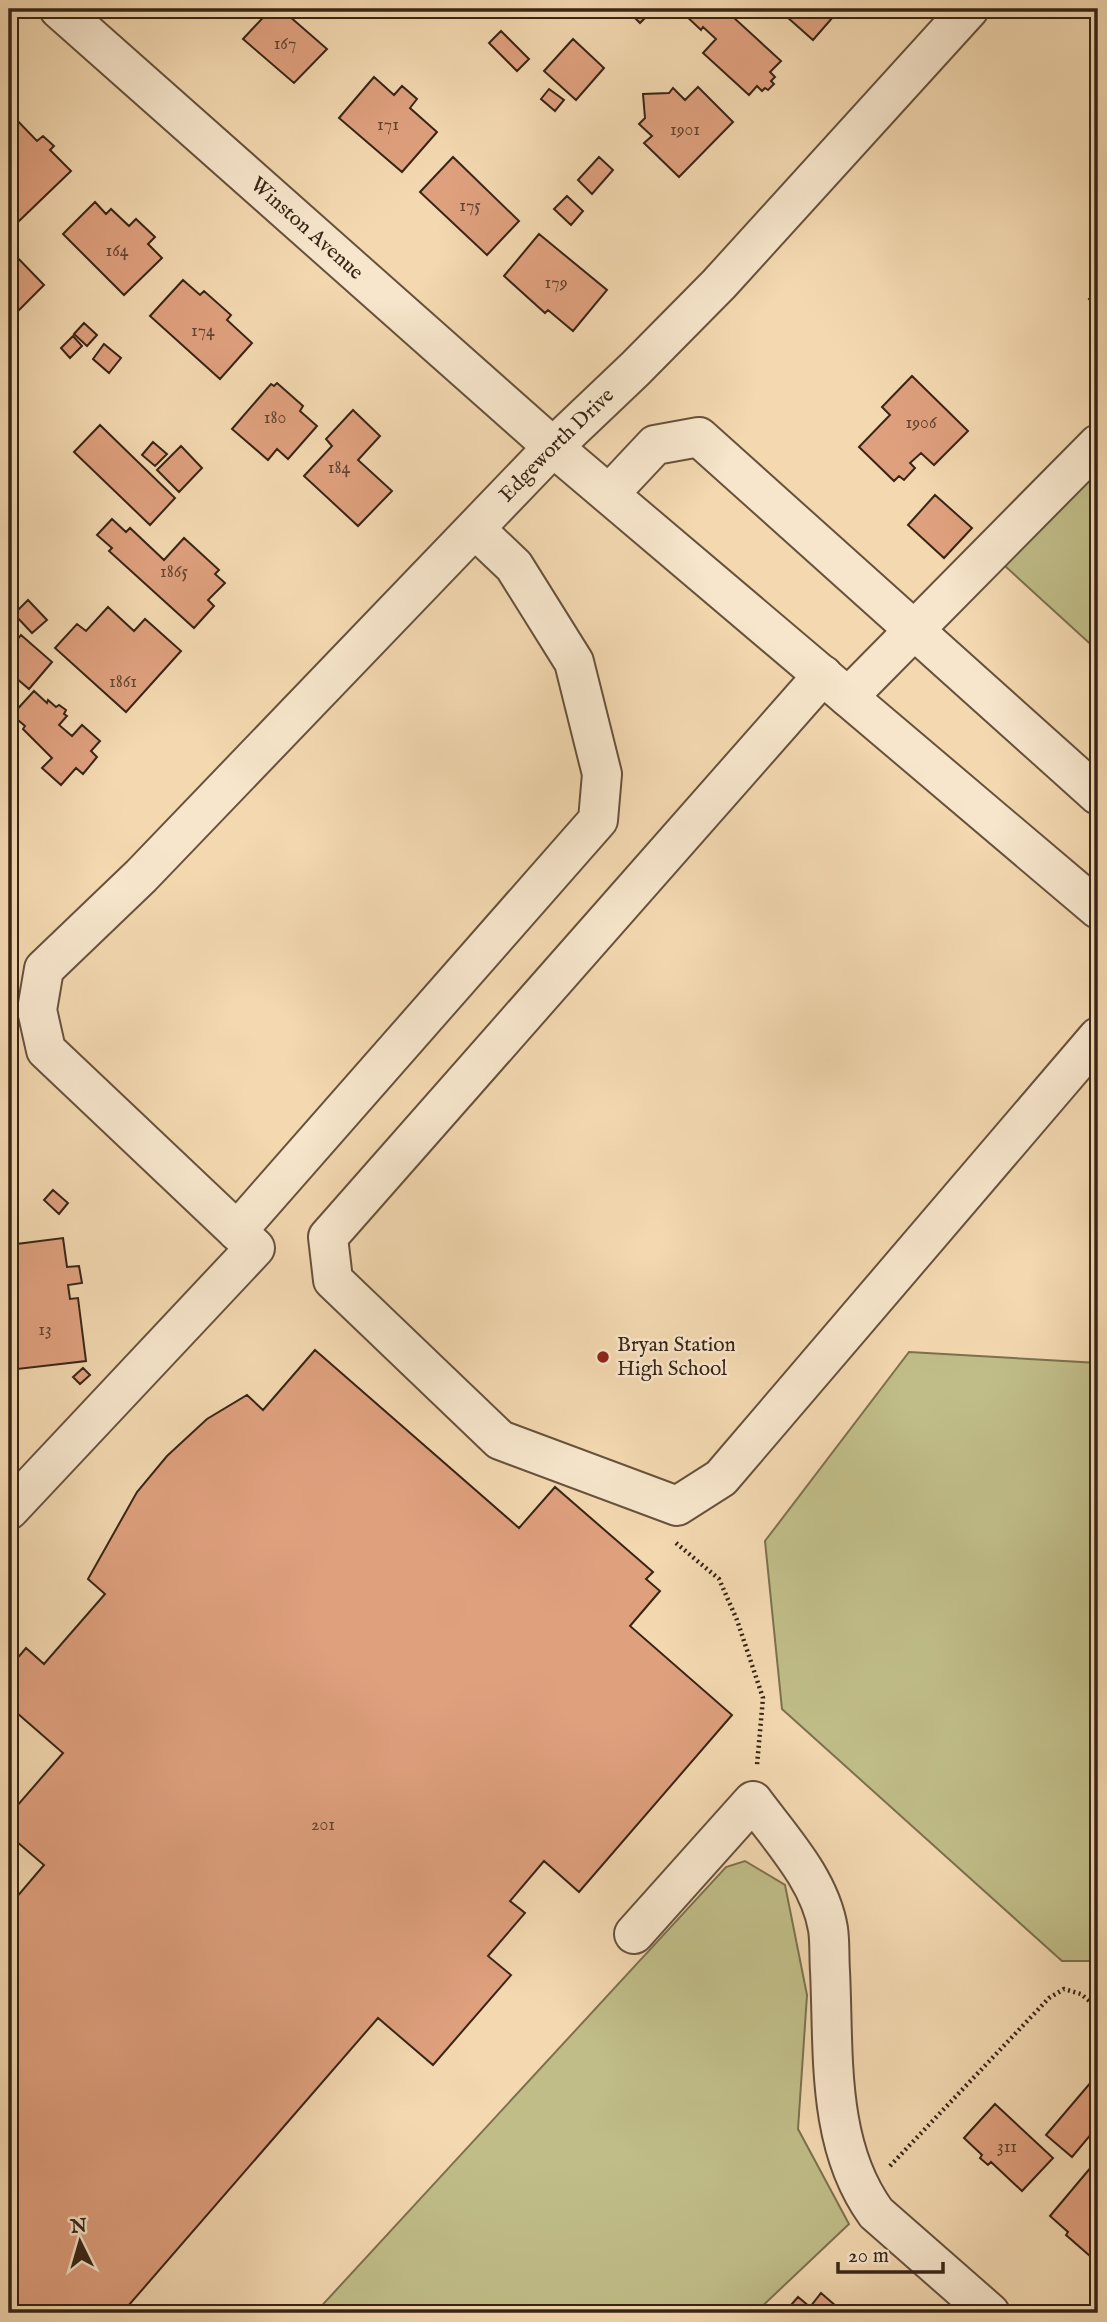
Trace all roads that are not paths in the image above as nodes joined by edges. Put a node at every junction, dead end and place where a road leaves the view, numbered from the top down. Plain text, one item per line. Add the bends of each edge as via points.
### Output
1 (59, 9) edge
2 (964, 10) edge
3 (1098, 444) edge
4 (553, 447) junction
5 (609, 494) junction
6 (475, 529) junction
7 (914, 629) junction
8 (836, 686) junction
9 (1098, 795) edge
10 (1098, 909) edge
11 (1098, 1037) edge
12 (237, 1231) junction
13 (9, 1510) edge
14 (634, 1934) dead end
15 (990, 2313) edge

1 - 4 street, Winston Avenue
2 - 4 street, Edgeworth Drive via 719,284
3 - 7 street
4 - 5 street, Winston Avenue
4 - 6 street, Edgeworth Drive
5 - 7 street via 655,445 699,438
5 - 8 street, Winston Avenue
6 - 12 street via 514,566 574,662 602,774 598,820
6 - 12 street, Edgeworth Drive via 141,876 44,969 37,1010 46,1050
7 - 8 street
7 - 9 street
8 - 10 street, Winston Avenue
8 - 11 street via 328,1237 333,1280 500,1440 677,1506 721,1479
12 - 13 street via 255,1248
14 - 15 street via 753,1801 814,1886 828,1927 839,2125 853,2172 869,2204

